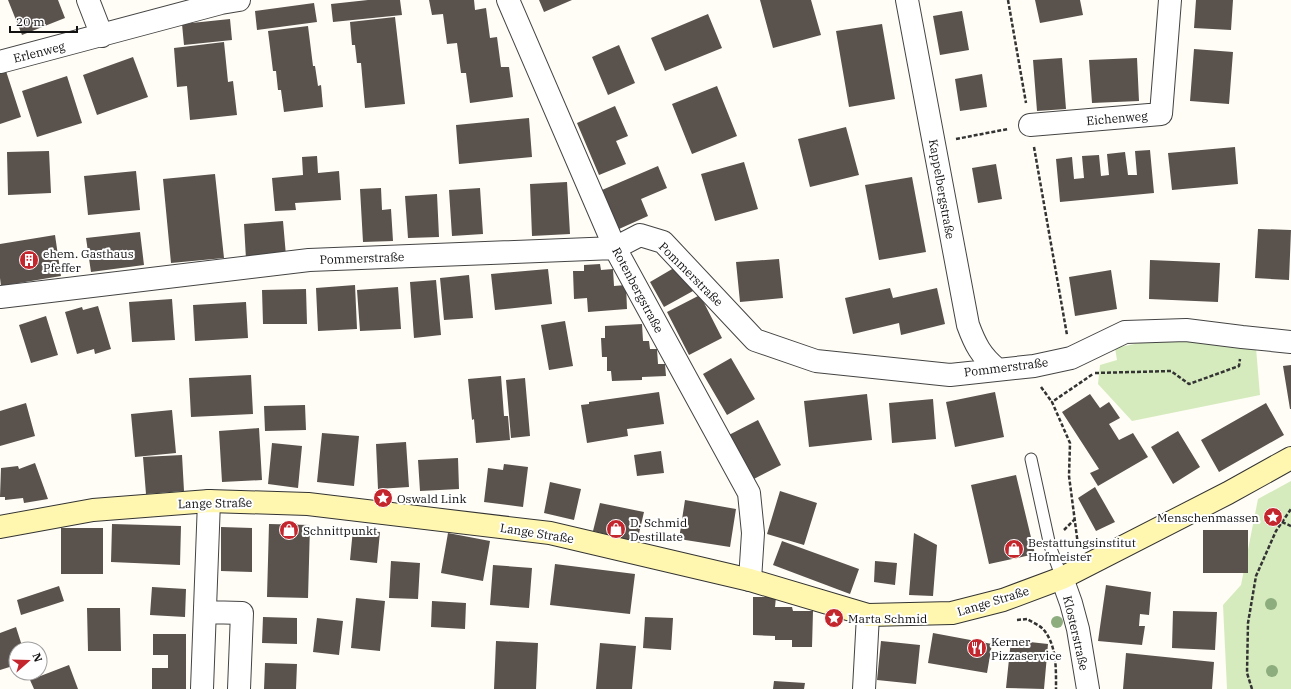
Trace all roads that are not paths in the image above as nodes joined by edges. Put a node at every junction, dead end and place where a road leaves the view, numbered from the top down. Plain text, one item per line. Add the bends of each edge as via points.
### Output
1 (88, 0) edge
2 (239, 0) edge
3 (508, 0) edge
4 (907, 0) edge
5 (1170, 0) edge
6 (102, 36) junction
7 (0, 62) edge
8 (1030, 125) road end
9 (615, 248) junction
10 (0, 297) edge
11 (1291, 342) edge
12 (997, 369) junction
13 (1291, 458) edge
14 (1030, 459) dead end
15 (209, 501) junction
16 (0, 527) edge
17 (1062, 578) junction
18 (750, 580) junction
19 (205, 612) junction
20 (868, 615) junction
21 (202, 689) edge
22 (239, 689) edge
23 (864, 689) edge
24 (1088, 689) edge

1 - 6 street
2 - 6 street, Erlenweg
3 - 9 street, Rotenbergstraße
4 - 12 street, Kappelbergstraße via 968,326 983,356
5 - 8 street, Eichenweg via 1161,114
6 - 7 street, Erlenweg
9 - 10 street, Pommerstraße via 309,260
9 - 12 street, Pommerstraße via 640,235 662,242 755,340 816,361 950,374
9 - 18 street, Rotenbergstraße via 749,493 753,533
11 - 12 street, Pommerstraße via 1186,330 1125,332 1077,355 1034,366
13 - 17 main road
14 - 17 lane, Klosterstraße via 1050,546
15 - 16 main road, Lange Straße via 93,510
15 - 18 main road, Lange Straße via 308,504 550,533
15 - 19 street
17 - 20 main road, Lange Straße via 1003,600 952,613
17 - 24 street, Klosterstraße via 1078,629
18 - 20 main road, Lange Straße
19 - 21 street
19 - 22 street via 242,613
20 - 23 street

